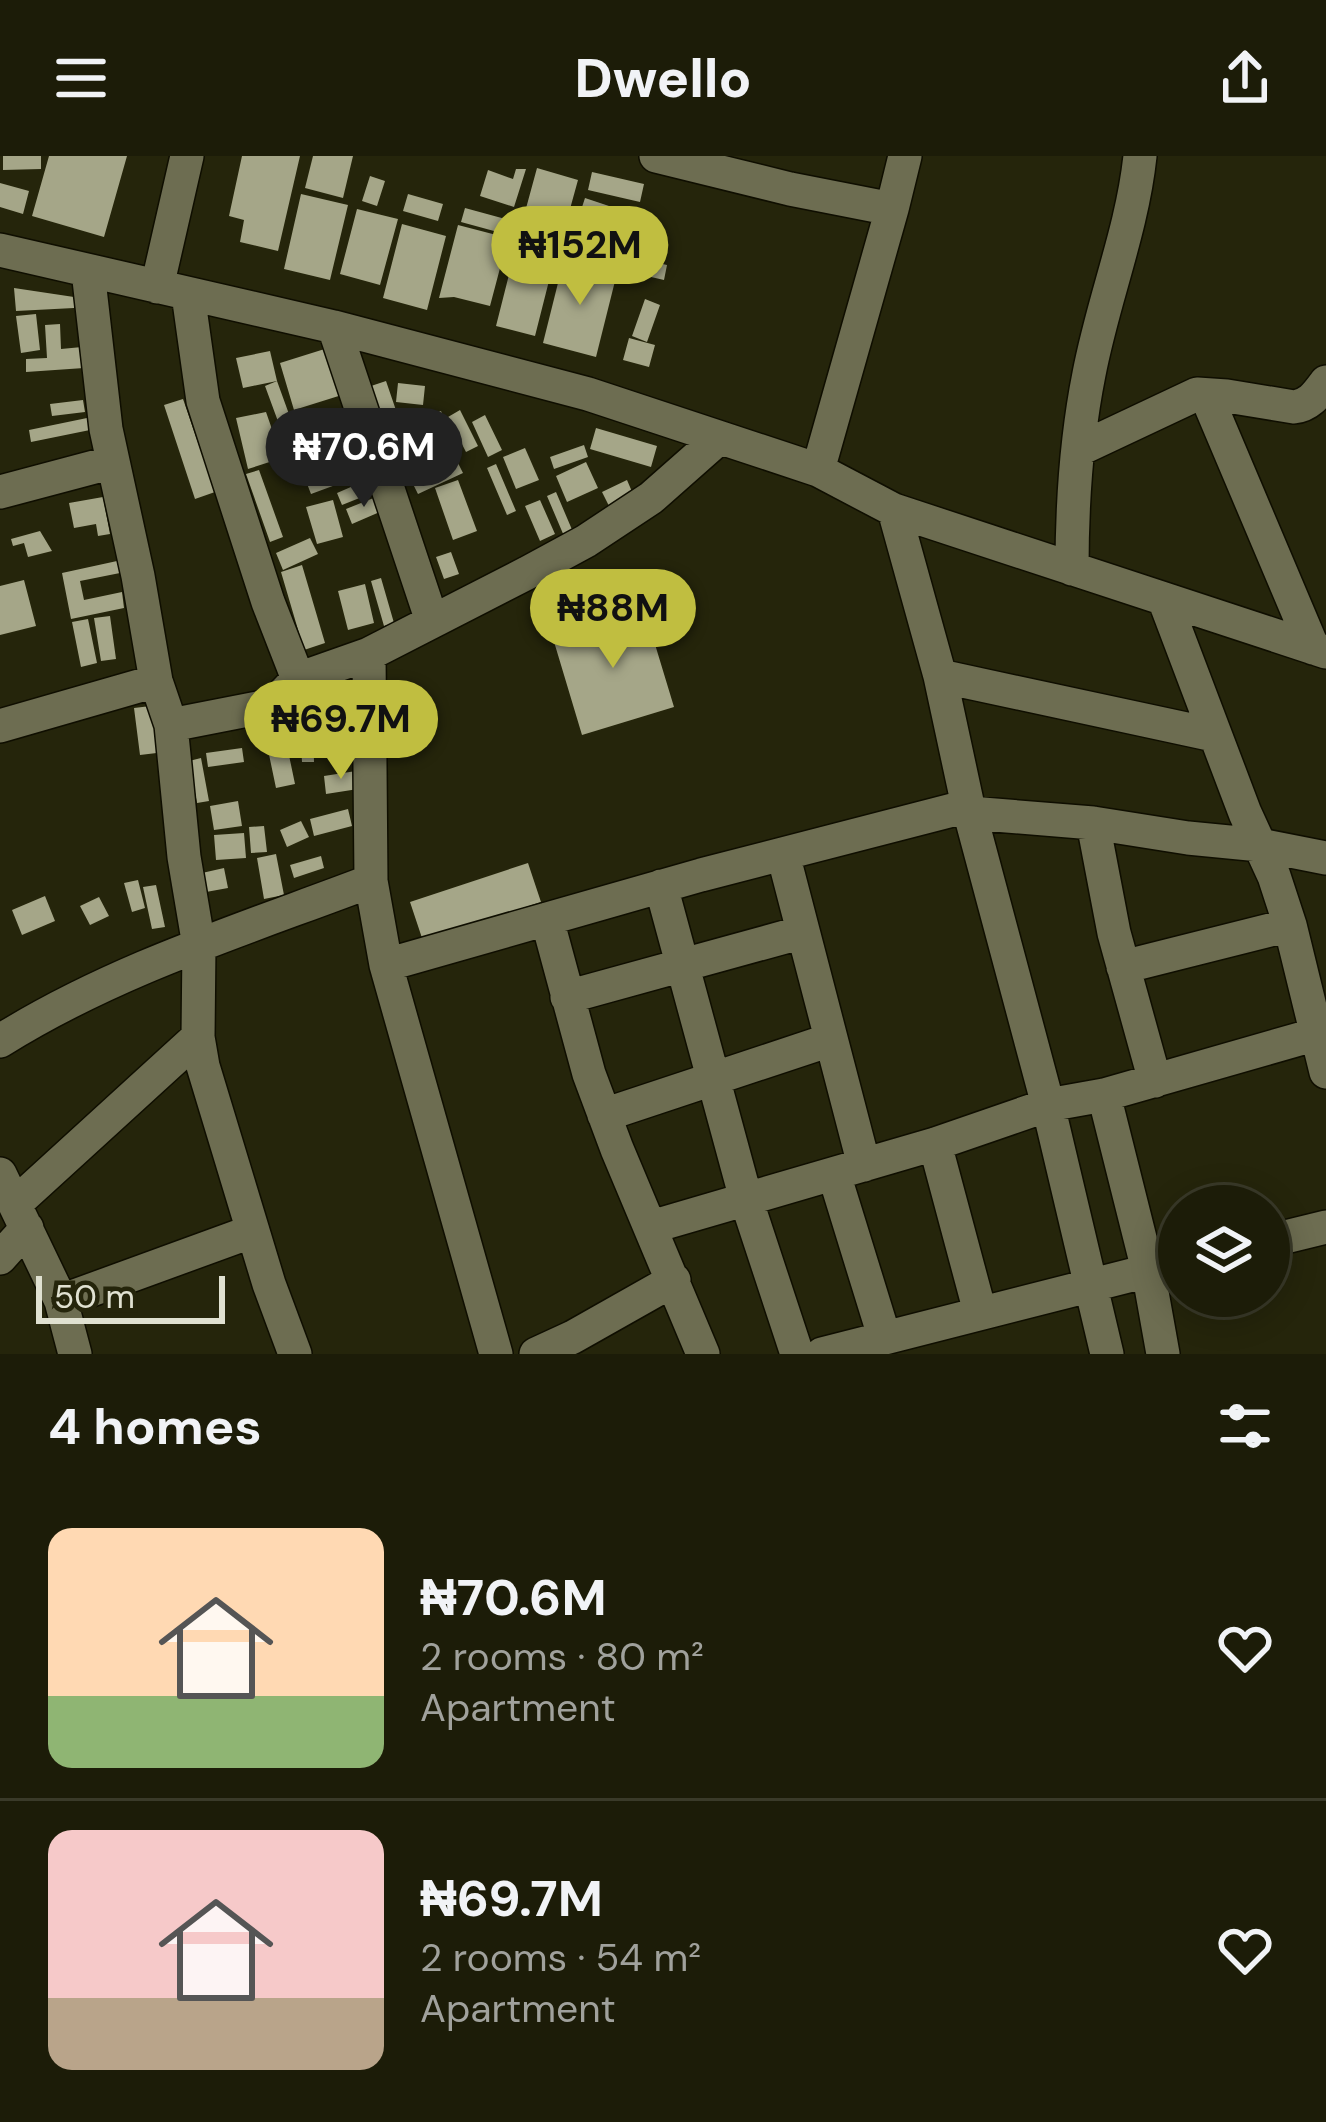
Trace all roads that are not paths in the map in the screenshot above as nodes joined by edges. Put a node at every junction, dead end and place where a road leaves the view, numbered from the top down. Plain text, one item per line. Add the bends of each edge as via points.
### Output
1 (187, 156) edge
2 (656, 156) edge
3 (905, 156) edge
4 (1141, 156) edge
5 (892, 209) junction
6 (0, 250) edge
7 (88, 271) junction
8 (172, 290) junction
9 (334, 327) junction
10 (1326, 382) edge
11 (1206, 395) junction
12 (718, 437) junction
13 (1078, 450) junction
14 (113, 462) junction
15 (818, 470) junction
16 (0, 492) edge
17 (894, 510) junction
18 (1072, 569) junction
19 (1164, 599) junction
20 (432, 621) junction
21 (1320, 650) edge
22 (369, 654) junction
23 (940, 676) junction
24 (298, 679) junction
25 (156, 681) junction
26 (171, 725) junction
27 (0, 726) edge
28 (1214, 735) junction
29 (969, 809) junction
30 (1093, 823) junction
31 (1260, 845) junction
32 (783, 854) junction
33 (1326, 858) edge
34 (371, 881) junction
35 (661, 886) junction
36 (547, 920) junction
37 (1290, 926) junction
38 (803, 932) junction
39 (199, 946) junction
40 (386, 965) junction
41 (682, 965) junction
42 (1123, 967) junction
43 (567, 997) junction
44 (1317, 1034) junction
45 (198, 1037) junction
46 (830, 1040) junction
47 (0, 1041) edge
48 (1326, 1072) edge
49 (712, 1079) junction
50 (1155, 1081) junction
51 (1104, 1095) junction
52 (1048, 1105) junction
53 (604, 1114) junction
54 (935, 1144) junction
55 (849, 1170) junction
56 (0, 1174) edge
57 (746, 1199) junction
58 (21, 1216) junction
59 (651, 1227) junction
60 (1326, 1227) edge
61 (253, 1231) junction
62 (1290, 1236) edge
63 (1158, 1252) edge
64 (0, 1258) edge
65 (1158, 1268) edge
66 (674, 1280) junction
67 (1092, 1285) junction
68 (61, 1301) junction
69 (980, 1312) junction
70 (1163, 1317) edge
71 (884, 1336) junction
72 (75, 1354) edge
73 (293, 1354) edge
74 (496, 1354) edge
75 (536, 1354) edge
76 (703, 1354) edge
77 (797, 1354) edge
78 (822, 1354) edge
79 (1108, 1354) edge
80 (1163, 1354) edge

1 - 8 street
2 - 5 street
3 - 5 street
4 - 13 street
5 - 15 street
6 - 7 street
7 - 8 street
7 - 14 street
8 - 9 street
8 - 24 street
9 - 12 street
9 - 20 street
10 - 11 street via 1294,407
11 - 13 street
11 - 21 street
12 - 15 street
12 - 20 street via 602,531
13 - 18 street
14 - 16 street
14 - 25 street
15 - 17 street
17 - 18 street
17 - 23 street
18 - 19 street
19 - 21 street
19 - 28 street
20 - 22 street
22 - 24 street
22 - 34 street
23 - 28 street
23 - 29 street
24 - 26 street via 273,705
25 - 26 street
25 - 27 street
26 - 39 street
28 - 31 street
29 - 30 street
29 - 32 street
29 - 52 street
30 - 31 street
30 - 42 street
31 - 33 street
31 - 37 street
32 - 35 street
32 - 38 street
34 - 39 street
34 - 40 street
35 - 36 street
35 - 41 street
36 - 40 street
36 - 43 street
37 - 42 street
37 - 44 street
38 - 41 street
38 - 46 street
39 - 45 street
39 - 47 street
40 - 74 street
41 - 43 street
41 - 49 street
42 - 50 street
43 - 53 street
44 - 48 street
44 - 50 street
45 - 58 street
45 - 61 street
46 - 49 street
46 - 55 street
49 - 53 street
49 - 57 street
50 - 51 street
51 - 52 street
51 - 63 street
52 - 54 street
52 - 67 street
53 - 59 street
54 - 55 street
54 - 69 street
55 - 57 street
55 - 71 street
56 - 58 street
57 - 59 street
57 - 77 street
58 - 64 street
58 - 68 street
59 - 66 street
60 - 62 street
61 - 68 street
61 - 73 street
65 - 67 street
66 - 75 street
66 - 76 street
67 - 69 street
67 - 79 street
68 - 72 street
69 - 71 street
70 - 80 street
71 - 78 street

